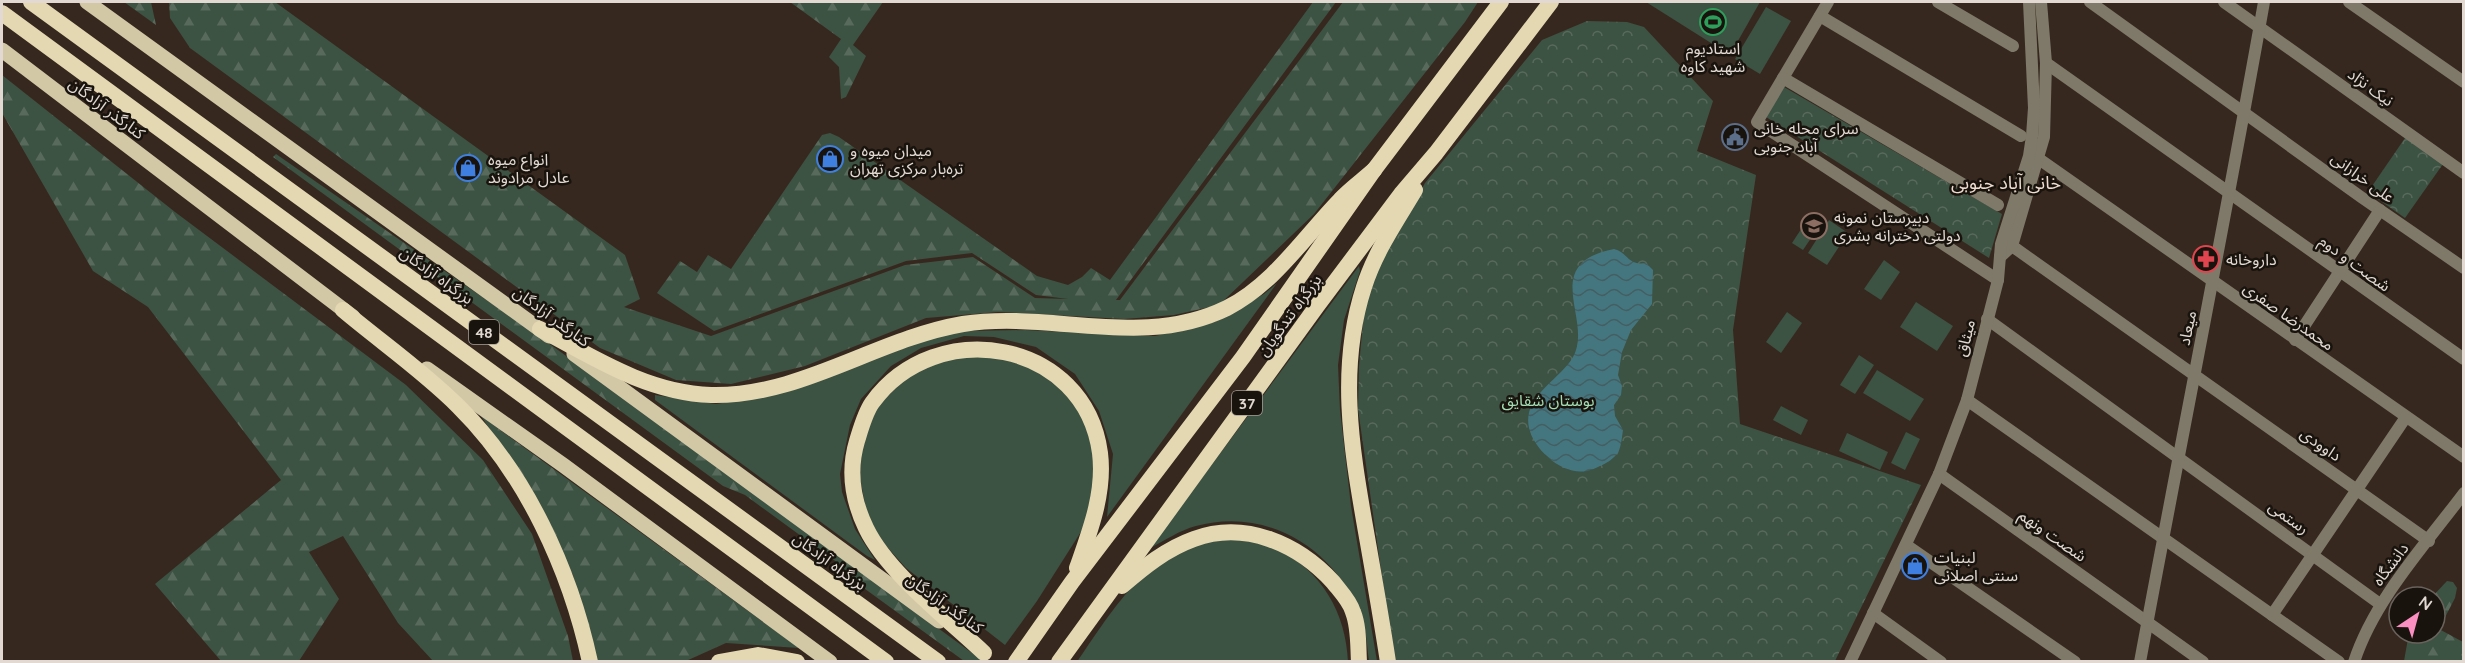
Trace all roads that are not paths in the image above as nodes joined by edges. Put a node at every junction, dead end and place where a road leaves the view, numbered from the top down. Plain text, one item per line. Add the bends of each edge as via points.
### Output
1 (31, 2) edge
2 (87, 2) edge
3 (1495, 2) edge
4 (1501, 2) edge
5 (1551, 2) edge
6 (1828, 2) edge
7 (1938, 2) edge
8 (2029, 2) edge
9 (2041, 2) edge
10 (2090, 2) edge
11 (2224, 2) edge
12 (2264, 2) edge
13 (2349, 2) edge
14 (2, 13) edge
15 (1820, 16) junction
16 (1486, 18) junction
17 (2260, 26) junction
18 (2013, 46) dead end
19 (2, 50) edge
20 (2046, 63) junction
21 (1783, 78) junction
22 (2463, 82) edge
23 (2244, 112) junction
24 (2021, 136) dead end
25 (1436, 153) junction
26 (2034, 157) junction
27 (1374, 170) junction
28 (2463, 173) edge
29 (2229, 191) junction
30 (1998, 206) dead end
31 (2380, 210) junction
32 (2012, 246) junction
33 (2000, 257) junction
34 (2463, 268) edge
35 (2339, 273) junction
36 (1998, 280) junction
37 (2213, 283) junction
38 (343, 310) junction
39 (1987, 319) junction
40 (540, 329) junction
41 (2295, 340) junction
42 (2463, 359) edge
43 (2193, 375) junction
44 (1967, 400) junction
45 (2406, 417) junction
46 (2178, 457) junction
47 (2463, 457) edge
48 (1939, 474) junction
49 (2357, 490) junction
50 (2463, 493) edge
51 (2163, 539) junction
52 (2429, 541) junction
53 (1906, 545) junction
54 (2313, 554) junction
55 (1072, 582) junction
56 (2380, 604) junction
57 (1101, 605) junction
58 (1873, 613) junction
59 (2272, 615) junction
60 (2147, 622) junction
61 (1021, 655) edge
62 (989, 657) edge
63 (1061, 659) edge
64 (590, 662) edge
65 (719, 662) edge
66 (797, 662) edge
67 (830, 662) edge
68 (886, 662) edge
69 (938, 662) edge
70 (1359, 662) edge
71 (1388, 662) edge
72 (1850, 662) edge
73 (1941, 662) edge
74 (2075, 662) edge
75 (2140, 662) edge
76 (2203, 662) edge
77 (2339, 662) edge
78 (2354, 662) edge

1 - 69 highway, بزرگراه آزادگان / 48
2 - 40 main road, کنارگذر آزادگان
3 - 16 street
4 - 16 highway, بزرگراه تندگویان / 37
5 - 25 highway, بزرگراه تندگویان / 37
6 - 15 street
7 - 18 street
8 - 26 street, میثاق
9 - 20 street, میثاق
10 - 23 street, علی خرازانی
11 - 17 street, نیک نژاد
12 - 17 street, میعاد
13 - 22 street
14 - 68 highway, 48
15 - 21 street
15 - 24 street
16 - 27 highway, بزرگراه تندگویان / 37
17 - 23 street, میعاد
17 - 28 street, نیک نژاد
19 - 38 main road, کنارگذر آزادگان
20 - 26 street, میثاق via 2044,136
20 - 29 street, شصت و دوم
21 - 30 street
21 - 36 street via 1757,122
23 - 29 street, میعاد
23 - 31 street, علی خرازانی
25 - 57 highway, بزرگراه تندگویان / 37 via 1317,306
25 - 71 highway via 1379,250 1364,287 1351,344 1348,405 1353,459
26 - 32 street, میثاق
26 - 33 street, میثاق via 2001,244
26 - 37 street, محمدرضا صفری
27 - 40 highway via 1340,199 1289,258 1244,299 1203,318 1176,325 1132,329 1016,322 962,325 906,339 782,386 718,394 687,393 652,384
27 - 55 highway, بزرگراه تندگویان / 37 via 1243,357
29 - 35 street, شصت و دوم
29 - 37 street, میعاد
31 - 34 street, علی خرازانی
31 - 35 street
32 - 33 street
32 - 43 street, داوودی
33 - 36 street, میثاق
35 - 41 street
35 - 42 street, شصت و دوم
36 - 39 street, میثاق
37 - 41 street, محمدرضا صفری
37 - 43 street, میعاد
38 - 64 highway via 444,392 493,447 560,562 582,624
38 - 67 main road, کنارگذر آزادگان via 563,465
39 - 44 street, میثاق
39 - 46 street, رستمی
40 - 62 main road, کنارگذر آزادگان
41 - 45 street, محمدرضا صفری
43 - 46 street, میعاد
43 - 49 street, داوودی
44 - 48 street, میثاق
44 - 51 street
45 - 47 street, محمدرضا صفری
45 - 49 street
46 - 51 street, میعاد
46 - 54 street, رستمی
48 - 53 street, میثاق
48 - 60 street, شصت ونهم
49 - 52 street, داوودی
49 - 54 street
50 - 52 street, دانشگاه
51 - 59 street
51 - 60 street, میعاد
52 - 56 street, دانشگاه
53 - 58 street, میثاق
53 - 74 street
54 - 56 street, رستمی
54 - 59 street
55 - 61 highway, بزرگراه تندگویان / 37
55 - 62 highway via 1093,521 1101,482 1094,426 1080,399 1041,364 1011,352 986,348 953,351 911,367 887,386 871,404 853,456 855,501 866,528 888,562
56 - 78 street, دانشگاه
57 - 63 highway, بزرگراه تندگویان / 37
57 - 70 highway via 1154,560 1195,538 1222,532 1263,537 1279,541 1314,562 1343,593 1353,611
58 - 72 street, میثاق
58 - 73 street
59 - 77 street
60 - 75 street, میعاد
60 - 76 street, شصت ونهم
65 - 66 highway via 758,655

